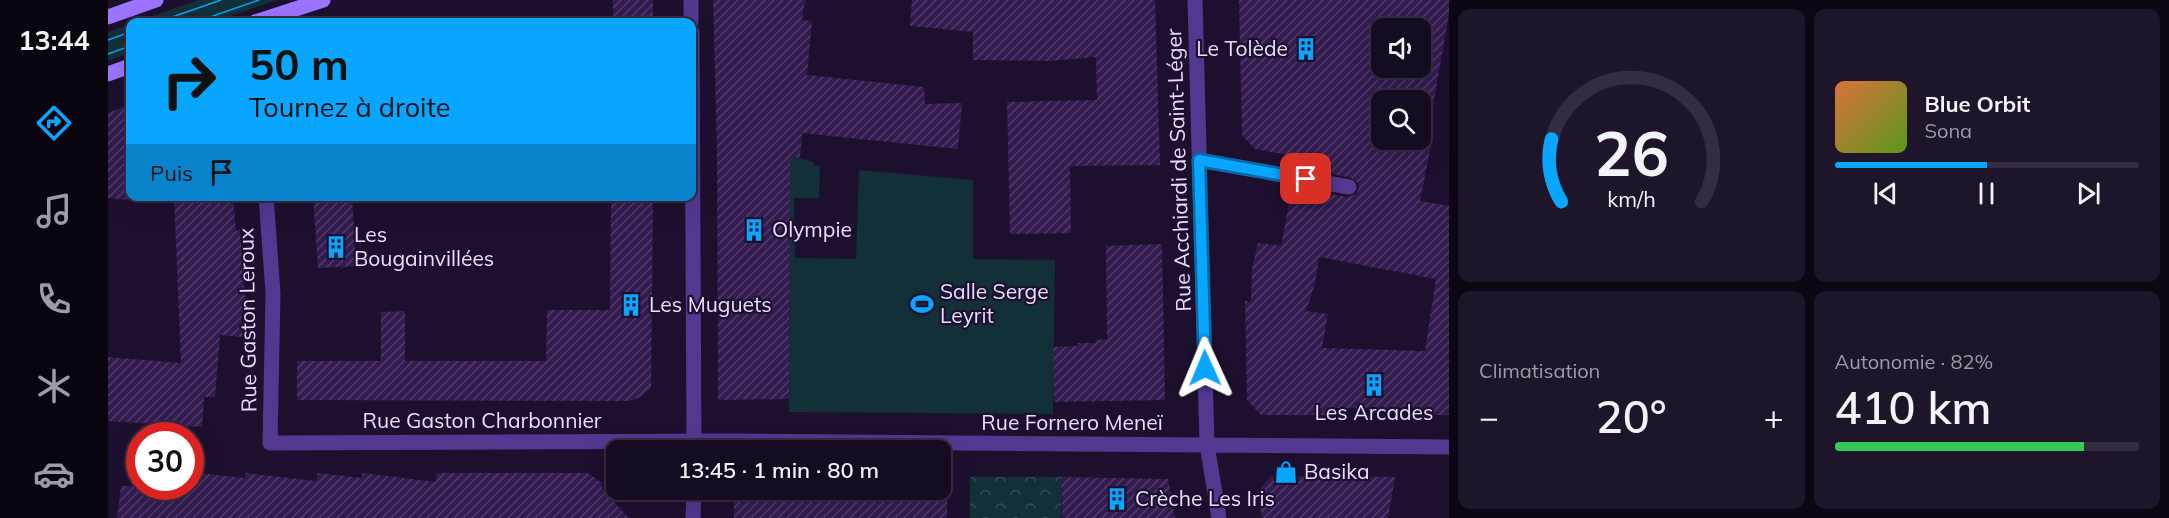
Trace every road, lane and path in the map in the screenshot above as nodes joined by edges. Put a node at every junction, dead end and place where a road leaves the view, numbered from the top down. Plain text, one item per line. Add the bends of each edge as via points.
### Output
1 (156, 0) edge
2 (323, 0) edge
3 (691, 0) edge
4 (1195, 0) edge
5 (108, 17) edge
6 (267, 18) edge
7 (692, 18) edge
8 (126, 67) edge
9 (108, 74) edge
10 (1199, 160) junction
11 (1349, 187) dead end
12 (266, 201) edge
13 (693, 201) edge
14 (694, 440) edge
15 (270, 443) joint
16 (606, 445) edge
17 (951, 445) edge
18 (1207, 445) junction
19 (1449, 447) edge
20 (694, 500) edge
21 (693, 518) edge
22 (1219, 518) edge

1 - 5 main road
2 - 6 main road
3 - 7 street
4 - 10 street, Rue Acchiardi de Saint-Léger
8 - 9 main road
10 - 11 street
10 - 18 street, Rue Acchiardi de Saint-Léger
12 - 15 street, Rue Gaston Leroux via 273,293
13 - 14 street
15 - 16 street, Rue Gaston Charbonnier
17 - 18 street, Rue Fornero Meneï
18 - 19 street, Rue Fornero Meneï
18 - 22 street, Rue Acchiardi de Saint-Léger
20 - 21 street

